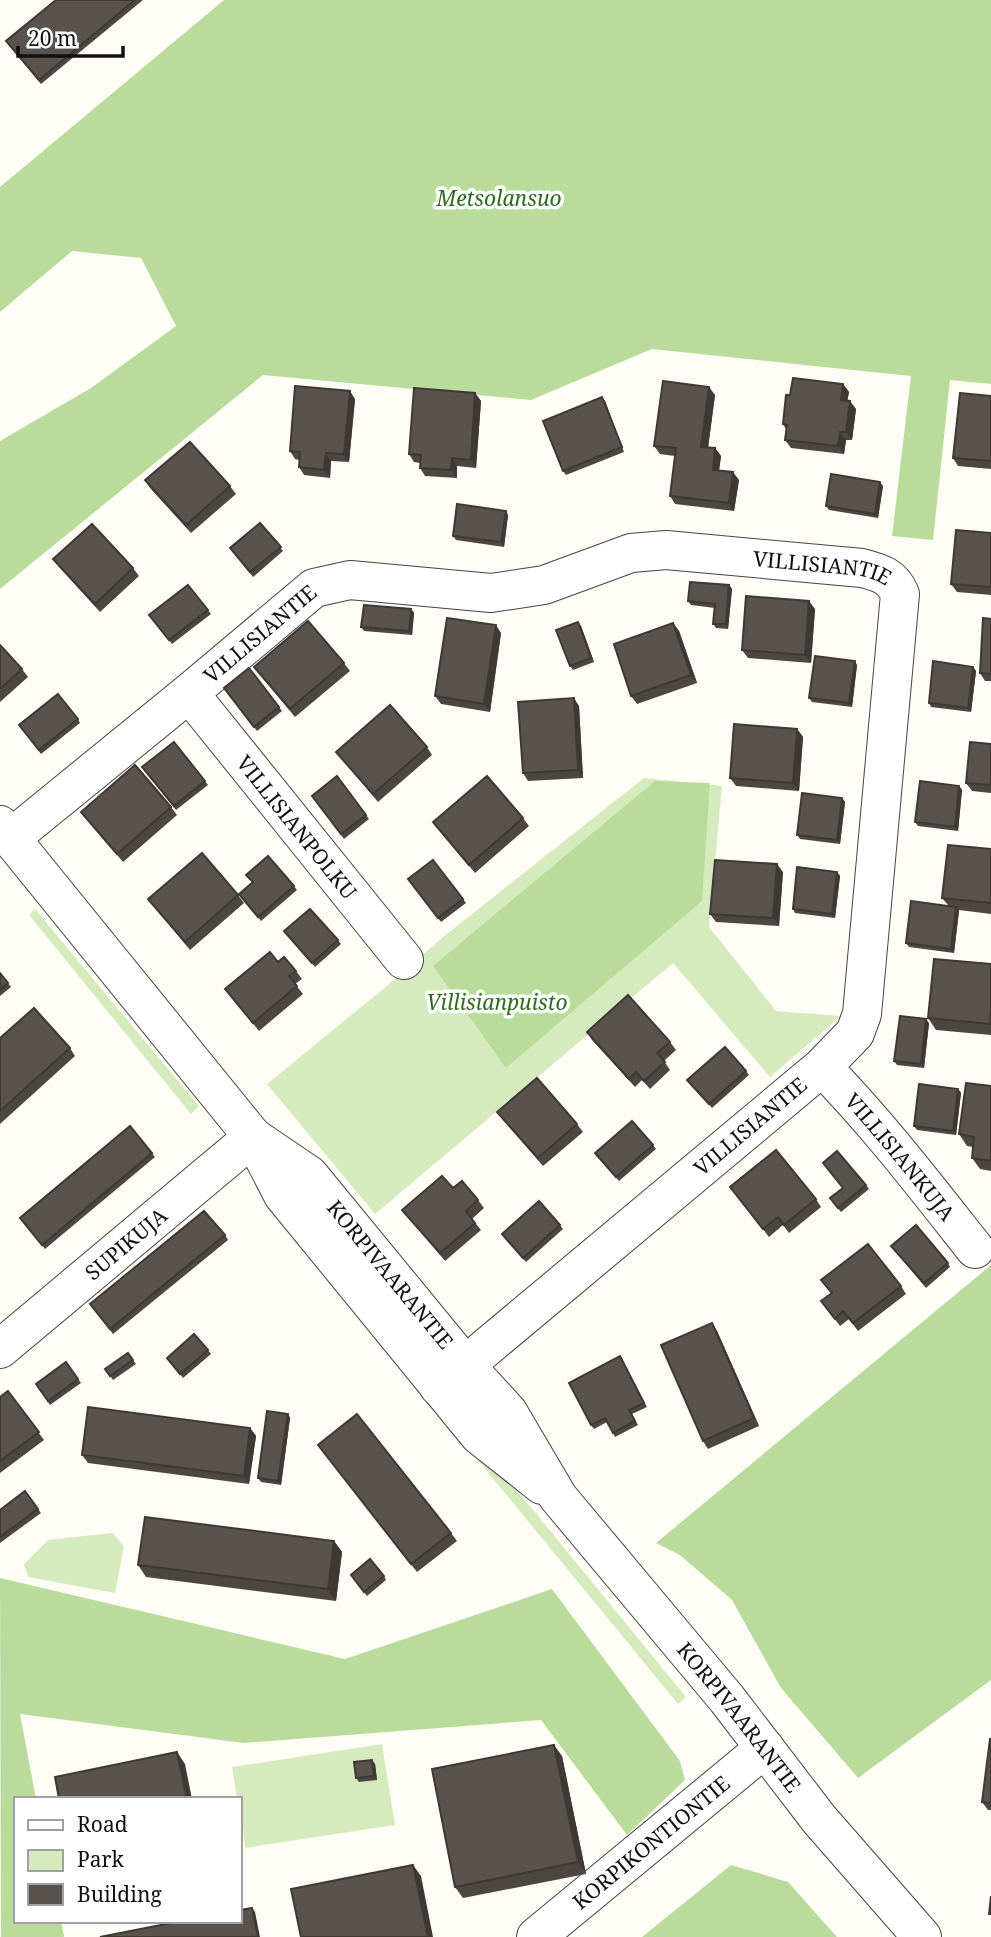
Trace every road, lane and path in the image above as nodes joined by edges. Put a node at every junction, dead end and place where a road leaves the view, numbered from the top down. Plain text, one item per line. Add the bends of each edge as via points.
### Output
1 (189, 694) junction
2 (6, 832) edge
3 (404, 960) dead end
4 (822, 1066) junction
5 (253, 1137) junction
6 (975, 1249) dead end
7 (0, 1349) edge
8 (452, 1376) junction
9 (765, 1748) junction
10 (536, 1937) edge
11 (922, 1937) edge

1 - 2 street, VILLISIANTIE
1 - 3 street, VILLISIANPOLKU
1 - 4 street, VILLISIANTIE via 314,588 332,582 491,593 544,585 631,553 666,550 862,568 894,580 900,594 862,1014 855,1033
2 - 5 street, KORPIVAARANTIE
4 - 6 street, VILLISIANKUJA
4 - 8 street, VILLISIANTIE
5 - 7 street, SUPIKUJA
5 - 8 street, KORPIVAARANTIE via 284,1195
8 - 9 street, KORPIVAARANTIE via 479,1435 558,1497
9 - 10 street, KORPIKONTIONTIE
9 - 11 street, KORPIVAARANTIE via 819,1819

